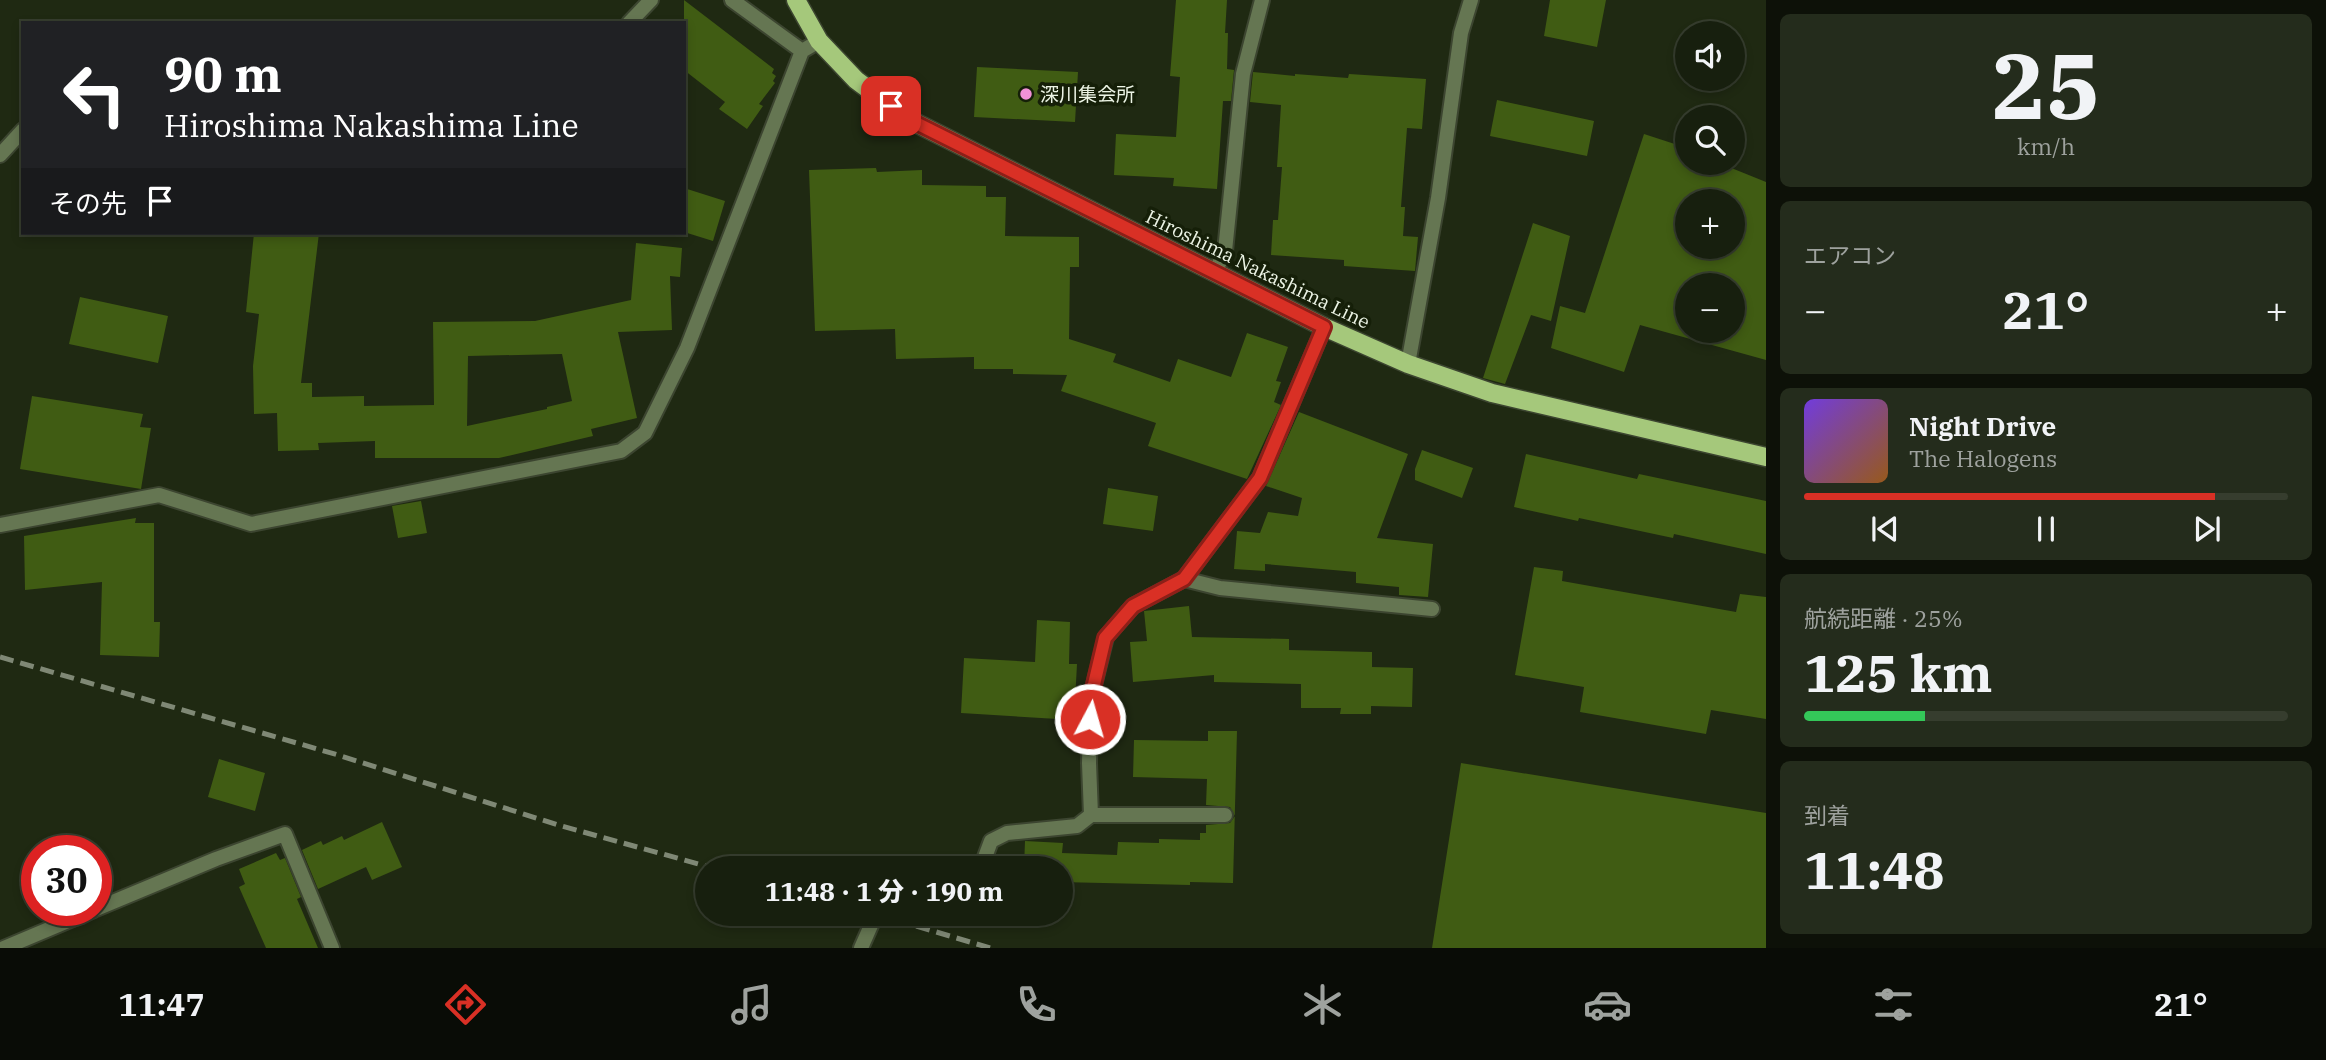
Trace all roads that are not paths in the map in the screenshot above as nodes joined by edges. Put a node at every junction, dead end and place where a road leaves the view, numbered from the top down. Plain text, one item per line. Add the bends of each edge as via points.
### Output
1 (651, 0) edge
2 (732, 0) edge
3 (796, 0) edge
4 (1262, 0) edge
5 (1471, 0) edge
6 (631, 21) edge
7 (819, 41) junction
8 (802, 51) junction
9 (21, 132) edge
10 (0, 155) edge
11 (1214, 272) junction
12 (1324, 327) junction
13 (1408, 364) junction
14 (1766, 457) edge
15 (0, 525) edge
16 (1184, 579) junction
17 (1432, 609) dead end
18 (1091, 815) junction
19 (1225, 815) dead end
20 (985, 856) edge
21 (112, 903) edge
22 (57, 926) edge
23 (871, 926) edge
24 (4, 948) edge
25 (332, 948) edge
26 (861, 948) edge

1 - 6 street
2 - 8 street
3 - 7 main road, Hiroshima Nakashima Line
4 - 11 street via 1243,74 1225,251
5 - 13 street via 1461,33
7 - 8 street
7 - 11 main road, Hiroshima Nakashima Line via 856,80 908,119
8 - 15 street via 687,348 645,433 621,451 251,524 159,495
9 - 10 street
11 - 12 main road, Hiroshima Nakashima Line
12 - 13 main road, Hiroshima Nakashima Line
12 - 16 street via 1260,478
13 - 14 main road, Hiroshima Nakashima Line via 1492,393
16 - 17 street via 1220,588
16 - 18 street via 1133,606 1105,638 1091,697
18 - 19 street
18 - 20 street via 1077,826 1007,833 991,841
21 - 25 street via 285,834
22 - 24 street
23 - 26 street

